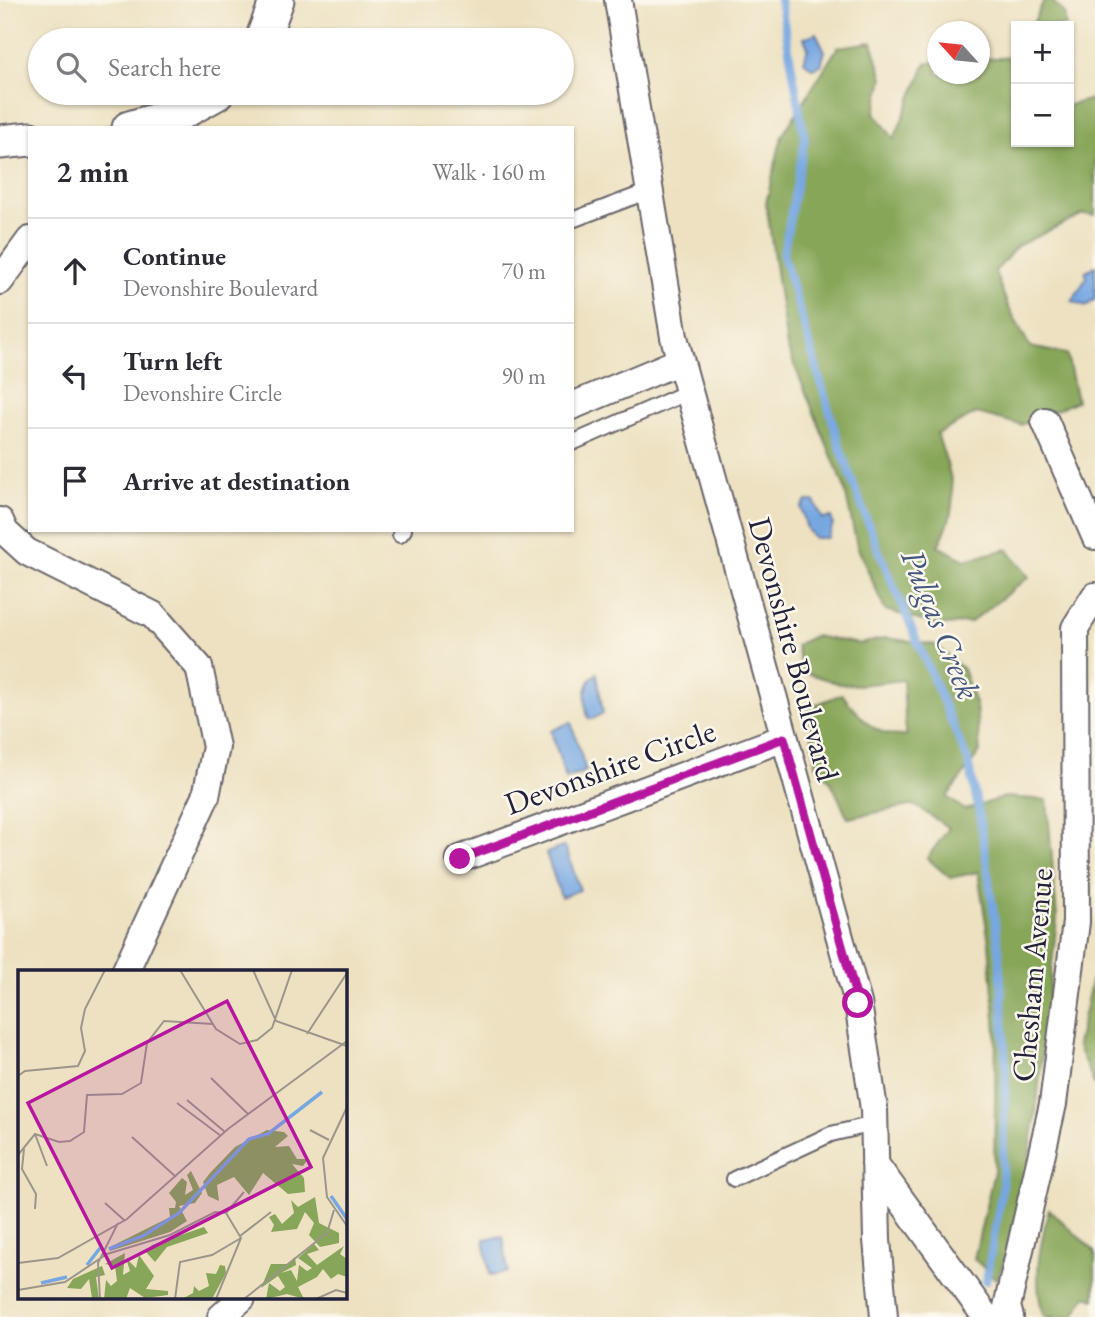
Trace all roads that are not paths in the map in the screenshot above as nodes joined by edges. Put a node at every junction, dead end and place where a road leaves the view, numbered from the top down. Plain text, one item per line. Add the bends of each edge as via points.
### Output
1 (277, 0) edge
2 (618, 0) edge
3 (266, 28) edge
4 (195, 105) edge
5 (136, 126) edge
6 (28, 139) edge
7 (0, 142) edge
8 (649, 191) junction
9 (574, 219) edge
10 (28, 243) edge
11 (0, 281) edge
12 (680, 360) junction
13 (688, 392) junction
14 (574, 405) edge
15 (1045, 421) dead end
16 (574, 442) edge
17 (0, 521) edge
18 (1095, 536) edge
19 (1095, 596) edge
20 (784, 738) junction
21 (460, 859) dead end
22 (126, 970) edge
23 (874, 1124) junction
24 (875, 1164) junction
25 (734, 1180) dead end
26 (240, 1300) edge
27 (221, 1317) edge
28 (884, 1317) edge
29 (986, 1317) edge
30 (1010, 1317) edge

1 - 3 street
2 - 8 street, Devonshire Boulevard
4 - 5 street
6 - 7 street
8 - 9 lane
8 - 12 street, Devonshire Boulevard
10 - 11 street
12 - 13 street, Devonshire Boulevard
12 - 14 street
13 - 16 lane
13 - 20 street, Devonshire Boulevard
15 - 18 street
17 - 22 street via 27,552 153,615 199,667 216,747 206,796
19 - 30 street, Chesham Avenue via 1075,628 1076,922 1053,1104 1007,1307
20 - 21 street, Devonshire Circle
20 - 23 street, Devonshire Boulevard via 858,1003
23 - 24 street, Devonshire Boulevard
23 - 25 lane via 831,1134
24 - 28 street, Devonshire Boulevard
24 - 29 street
26 - 27 street

